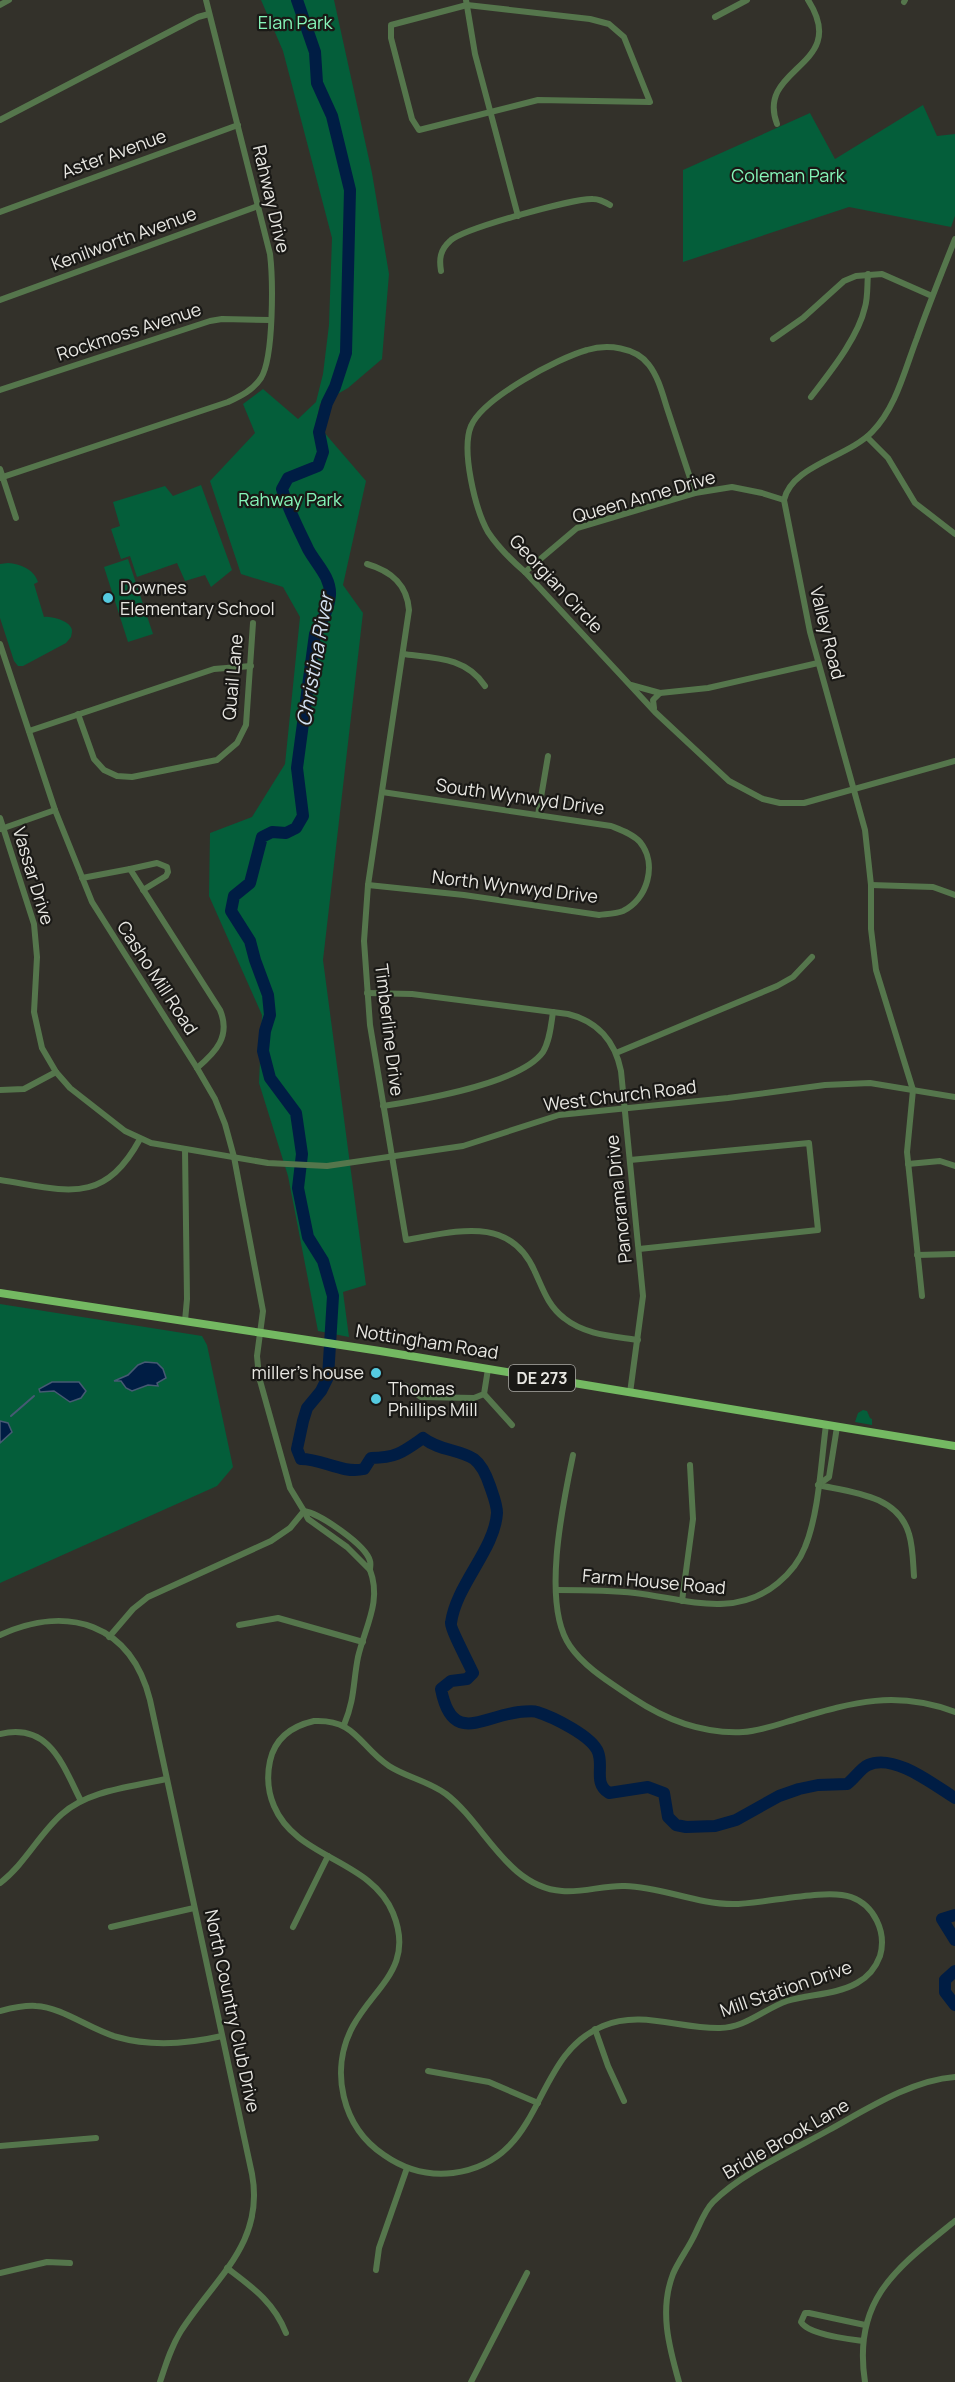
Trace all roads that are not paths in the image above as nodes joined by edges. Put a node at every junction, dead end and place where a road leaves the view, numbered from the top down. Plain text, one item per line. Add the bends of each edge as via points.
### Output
1 (9, 0) edge
2 (206, 0) edge
3 (747, 0) edge
4 (808, 0) edge
5 (467, 3) edge
6 (0, 5) edge
7 (209, 14) junction
8 (715, 17) dead end
9 (490, 111) junction
10 (0, 120) edge
11 (777, 124) dead end
12 (238, 125) junction
13 (610, 205) dead end
14 (258, 206) junction
15 (0, 212) edge
16 (518, 216) junction
17 (955, 239) edge
18 (441, 271) dead end
19 (868, 274) junction
20 (932, 296) junction
21 (0, 300) edge
22 (270, 320) junction
23 (773, 339) dead end
24 (0, 390) edge
25 (811, 397) dead end
26 (867, 437) junction
27 (0, 470) edge
28 (1, 478) edge
29 (695, 493) junction
30 (784, 500) junction
31 (16, 518) dead end
32 (955, 534) edge
33 (367, 564) dead end
34 (525, 572) junction
35 (253, 623) dead end
36 (0, 644) edge
37 (403, 654) junction
38 (818, 663) junction
39 (251, 666) junction
40 (630, 684) junction
41 (485, 686) dead end
42 (660, 693) junction
43 (655, 712) junction
44 (78, 714) junction
45 (29, 731) junction
46 (548, 756) dead end
47 (955, 761) edge
48 (855, 789) junction
49 (382, 792) junction
50 (55, 810) junction
51 (538, 815) junction
52 (0, 818) edge
53 (2, 829) edge
54 (130, 869) junction
55 (82, 878) junction
56 (368, 885) junction
57 (647, 885) joint
58 (871, 885) junction
59 (143, 890) junction
60 (955, 895) edge
61 (812, 957) dead end
62 (367, 993) junction
63 (553, 1012) junction
64 (616, 1053) junction
65 (197, 1068) junction
66 (56, 1072) junction
67 (0, 1090) edge
68 (913, 1090) junction
69 (955, 1097) edge
70 (383, 1106) junction
71 (624, 1107) junction
72 (140, 1139) junction
73 (185, 1149) junction
74 (234, 1157) junction
75 (392, 1158) junction
76 (630, 1160) junction
77 (908, 1164) junction
78 (955, 1166) edge
79 (0, 1180) edge
80 (639, 1249) junction
81 (955, 1254) edge
82 (918, 1255) junction
83 (0, 1293) edge
84 (922, 1296) dead end
85 (185, 1321) junction
86 (261, 1333) junction
87 (638, 1340) junction
88 (488, 1369) junction
89 (406, 1386) dead end
90 (630, 1393) junction
91 (484, 1394) junction
92 (512, 1425) dead end
93 (826, 1425) junction
94 (837, 1427) junction
95 (955, 1446) edge
96 (573, 1455) dead end
97 (690, 1465) dead end
98 (818, 1485) junction
99 (304, 1511) junction
100 (914, 1576) dead end
101 (557, 1590) junction
102 (682, 1601) junction
103 (239, 1625) dead end
104 (0, 1635) edge
105 (109, 1637) junction
106 (363, 1642) junction
107 (955, 1712) edge
108 (344, 1725) junction
109 (0, 1734) edge
110 (166, 1779) junction
111 (81, 1801) junction
112 (328, 1856) junction
113 (0, 1883) edge
114 (194, 1908) junction
115 (111, 1927) dead end
116 (293, 1927) dead end
117 (0, 2011) edge
118 (596, 2029) junction
119 (222, 2036) junction
120 (428, 2071) dead end
121 (955, 2077) edge
122 (624, 2101) dead end
123 (538, 2103) junction
124 (96, 2138) dead end
125 (0, 2146) edge
126 (407, 2168) junction
127 (955, 2221) edge
128 (70, 2263) dead end
129 (226, 2268) junction
130 (376, 2270) dead end
131 (0, 2273) edge
132 (527, 2273) dead end
133 (865, 2325) junction
134 (286, 2332) dead end
135 (863, 2341) junction
136 (160, 2382) edge
137 (471, 2382) edge
138 (679, 2382) edge
139 (865, 2382) edge

1 - 6 street
2 - 7 street, Rahway Drive
3 - 8 street
4 - 11 street via 819,22 819,39 812,54 785,78 776,93
5 - 9 street
5 - 9 street via 391,25 391,38 419,130
5 - 9 street via 609,24 624,37 650,102 545,99
7 - 10 street
7 - 12 street, Rahway Drive
9 - 16 street
12 - 14 street, Rahway Drive
12 - 15 street, Aster Avenue
13 - 16 street via 587,199
14 - 21 street, Kenilworth Avenue
14 - 22 street, Rahway Drive via 272,266
16 - 18 street via 459,234 443,248
17 - 20 street
19 - 20 street via 882,273
19 - 23 street via 844,281
19 - 25 street via 861,321
20 - 26 street via 896,395 879,425
22 - 24 street, Rockmoss Avenue via 210,321
22 - 28 street, Rahway Drive via 264,372 255,386 239,397
26 - 30 street via 796,479
26 - 32 street via 888,458 915,503
27 - 28 street
28 - 31 street
29 - 30 street, Queen Anne Drive via 732,487
29 - 34 street, Queen Anne Drive via 577,528
29 - 34 street, Georgian Circle via 649,364 617,347 588,350 562,361 513,386 487,405 471,426 467,450 480,513 504,553
30 - 38 street, Valley Road
33 - 37 street, Timberline Drive via 390,574 405,592 409,610
34 - 40 street, Georgian Circle
35 - 39 street, Quail Lane
36 - 45 street, Casho Mill Road
37 - 41 street via 465,666
37 - 49 street, Timberline Drive
38 - 42 street via 708,688
38 - 48 street, Valley Road
39 - 44 street via 214,669
39 - 44 street, Quail Lane via 248,714 242,734 231,750 208,763 132,777 117,776 94,759
40 - 42 street
40 - 43 street, Georgian Circle
42 - 43 street via 653,700
43 - 48 street, Georgian Circle via 729,781 763,799 804,803
44 - 45 street
45 - 50 street, Casho Mill Road
46 - 51 street
47 - 48 street, Georgian Circle
48 - 58 street, Valley Road via 865,830
49 - 51 street, South Wynwyd Drive
49 - 56 street, Timberline Drive
50 - 53 street
50 - 55 street, Casho Mill Road
51 - 57 street, South Wynwyd Drive via 625,831 640,843 647,858
52 - 53 street, Vassar Drive
53 - 66 street, Vassar Drive via 35,934 36,1028
54 - 55 street
54 - 59 street
54 - 59 street via 157,863 167,867 166,876
55 - 65 street, Casho Mill Road via 101,919
56 - 57 street, North Wynwyd Drive via 599,915 621,912 643,896
56 - 62 street, Timberline Drive via 364,941
58 - 60 street via 926,886
58 - 68 street, Valley Road via 876,970
59 - 65 street via 223,1018 221,1042
61 - 64 street via 793,977 777,986
62 - 63 street, Panorama Drive via 412,994
62 - 70 street, Timberline Drive
63 - 64 street, Panorama Drive via 591,1023 607,1037
63 - 70 street via 547,1044 526,1067 449,1095
64 - 71 street, Panorama Drive
65 - 74 street, Casho Mill Road via 220,1112
66 - 67 street via 24,1089
66 - 72 street, Vassar Drive via 70,1088
68 - 69 street, West Church Road
68 - 71 street, West Church Road via 847,1083
68 - 77 street
70 - 75 street, Timberline Drive
71 - 75 street, West Church Road via 559,1115 474,1143
71 - 76 street, Panorama Drive
72 - 73 street, Vassar Drive
72 - 79 street via 122,1167 91,1188 72,1190
73 - 74 street, West Church Road
73 - 85 street
74 - 75 street, West Church Road via 308,1167
74 - 86 street, Casho Mill Road via 263,1311
75 - 87 street, Timberline Drive via 406,1240 465,1230 504,1237 526,1254 546,1297 563,1318 584,1330
76 - 80 street, Panorama Drive
76 - 80 street via 809,1143 814,1190 818,1230
77 - 78 street via 940,1161
77 - 82 street
80 - 87 street, Panorama Drive via 644,1303
81 - 82 street
82 - 84 street
83 - 85 main road, Nottingham Road / DE 273
85 - 86 main road, Nottingham Road / DE 273
86 - 88 main road, Nottingham Road / DE 273
86 - 99 street, Casho Mill Road via 259,1377 290,1488
87 - 90 street, Panorama Drive
88 - 90 main road, Nottingham Road / DE 273
88 - 91 street
89 - 91 street via 421,1397 474,1398
90 - 93 main road, Nottingham Road / DE 273
91 - 92 street
93 - 94 main road, Nottingham Road / DE 273
93 - 98 street, Farm House Road
94 - 95 main road, Nottingham Road / DE 273
94 - 98 street, Farm House Road via 829,1477
96 - 101 street via 558,1532
97 - 102 street via 693,1519
98 - 100 street via 865,1495 893,1508 909,1533
98 - 102 street, Farm House Road via 806,1545 782,1580 764,1593 735,1604
99 - 105 street via 271,1541 148,1597
99 - 106 street via 312,1512 356,1543 370,1560 374,1603
101 - 102 street, Farm House Road via 622,1592
101 - 107 street via 562,1632 578,1657 638,1701 692,1727 745,1732 850,1703 879,1699 922,1701
103 - 106 street via 278,1618
104 - 105 street, North Country Club Drive via 31,1623 61,1620 86,1624
105 - 110 street, North Country Club Drive via 130,1656 144,1680
106 - 108 street via 353,1700
108 - 112 street, Mill Station Drive via 323,1720 298,1725 278,1742 269,1764 270,1795 281,1820 298,1838
108 - 118 street, Mill Station Drive via 392,1768 445,1794 517,1872 544,1887 573,1891 628,1886 734,1904 844,1895 868,1907 880,1928 881,1952 874,1968 848,1987 783,2002 729,2027 633,2019
109 - 111 street via 23,1732 46,1742 55,1751
110 - 111 street
110 - 114 street, North Country Club Drive
111 - 113 street via 61,1815
112 - 116 street
112 - 126 street, Mill Station Drive via 374,1885 395,1918 398,1943 394,1968 350,2033 341,2076 347,2109 361,2133 380,2153
114 - 115 street
114 - 119 street, North Country Club Drive
117 - 119 street via 43,2007 106,2033 140,2042 178,2043
118 - 122 street
118 - 123 street, Mill Station Drive via 579,2039 566,2054
119 - 129 street, North Country Club Drive via 255,2199 248,2235
120 - 123 street via 489,2082
121 - 138 street, Bridle Brook Lane via 938,2078 843,2122 739,2182 711,2204 673,2275 665,2312
123 - 126 street, Mill Station Drive via 515,2141 482,2165 445,2174
124 - 125 street
126 - 130 street via 379,2248
127 - 133 street via 906,2260 885,2284
128 - 131 street via 47,2262
129 - 134 street via 267,2299
129 - 136 street, North Country Club Drive via 181,2332
132 - 137 street
133 - 135 street
133 - 135 street via 809,2313 801,2322 826,2334
135 - 139 street

